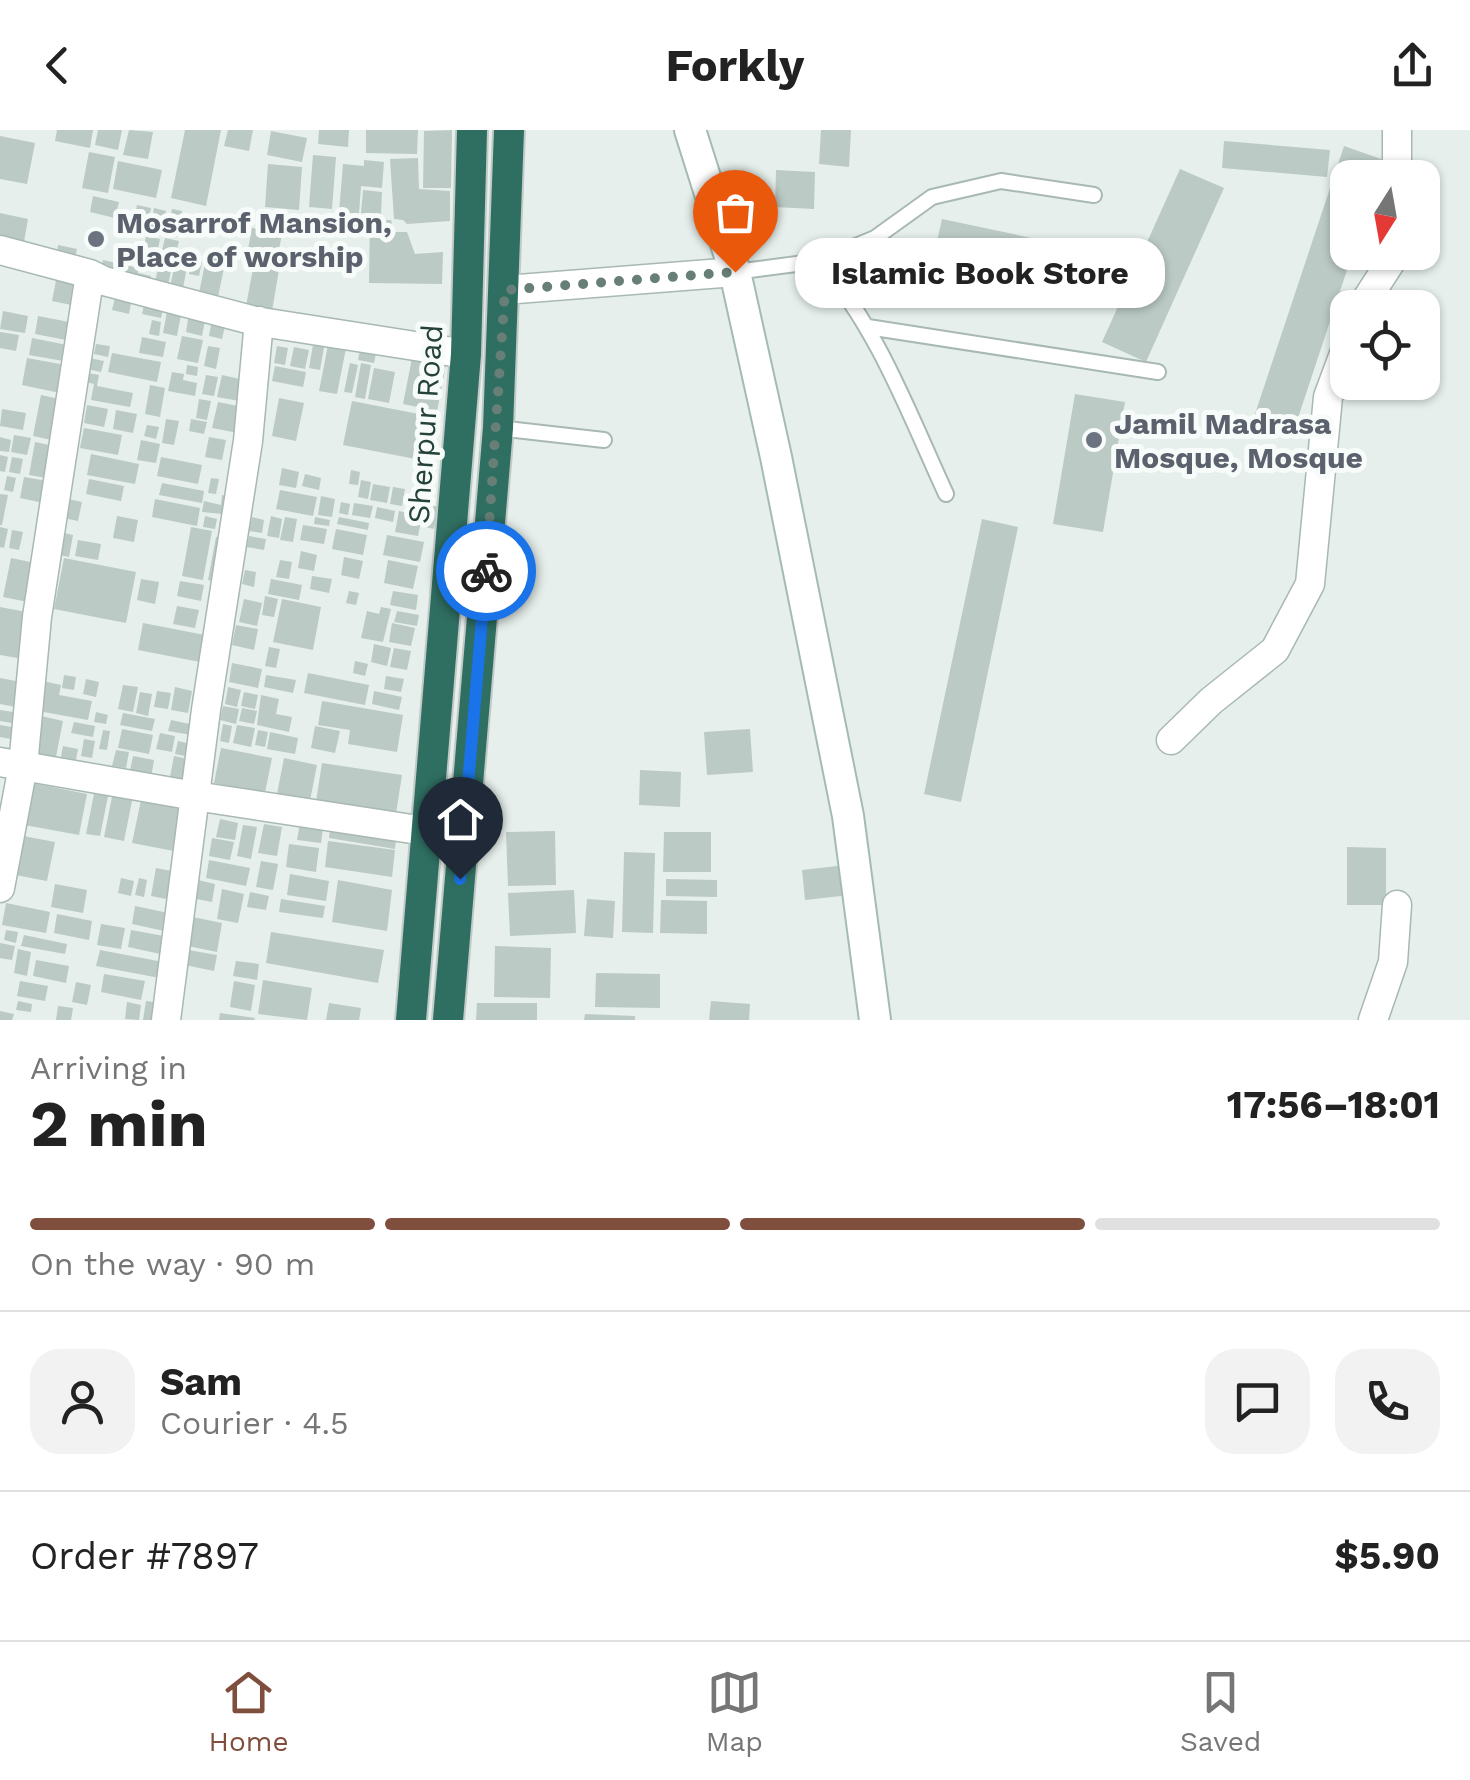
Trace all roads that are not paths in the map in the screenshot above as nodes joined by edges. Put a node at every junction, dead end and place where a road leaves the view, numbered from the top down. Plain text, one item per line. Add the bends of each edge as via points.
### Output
1 (472, 130) edge
2 (509, 130) edge
3 (690, 130) edge
4 (1397, 130) edge
5 (1398, 160) edge
6 (1094, 195) dead end
7 (0, 250) edge
8 (819, 261) junction
9 (735, 272) junction
10 (90, 274) junction
11 (505, 290) junction
12 (259, 322) junction
13 (868, 327) junction
14 (466, 354) junction
15 (1158, 372) dead end
16 (1330, 392) edge
17 (498, 428) junction
18 (604, 440) dead end
19 (946, 494) dead end
20 (1171, 740) dead end
21 (12, 764) edge
22 (195, 796) junction
23 (425, 830) junction
24 (0, 888) edge
25 (1397, 905) dead end
26 (166, 1020) edge
27 (411, 1020) edge
28 (448, 1020) edge
29 (875, 1020) edge
30 (1373, 1020) edge

1 - 14 highway, Sherpur Road
2 - 11 highway
3 - 9 street
4 - 5 street
6 - 8 lane via 1001,181 932,197 875,238
7 - 10 street
8 - 9 lane
8 - 13 lane
9 - 11 street
9 - 29 street via 848,816
10 - 12 street
10 - 21 street
11 - 17 highway
12 - 14 street
12 - 22 street via 248,441
13 - 15 lane
13 - 19 lane
14 - 23 highway, Sherpur Road
16 - 20 street via 1310,584 1275,650
17 - 18 lane
17 - 28 highway
21 - 22 street
21 - 24 street
22 - 23 street
22 - 26 street
23 - 27 highway, Sherpur Road
25 - 30 street via 1393,962

